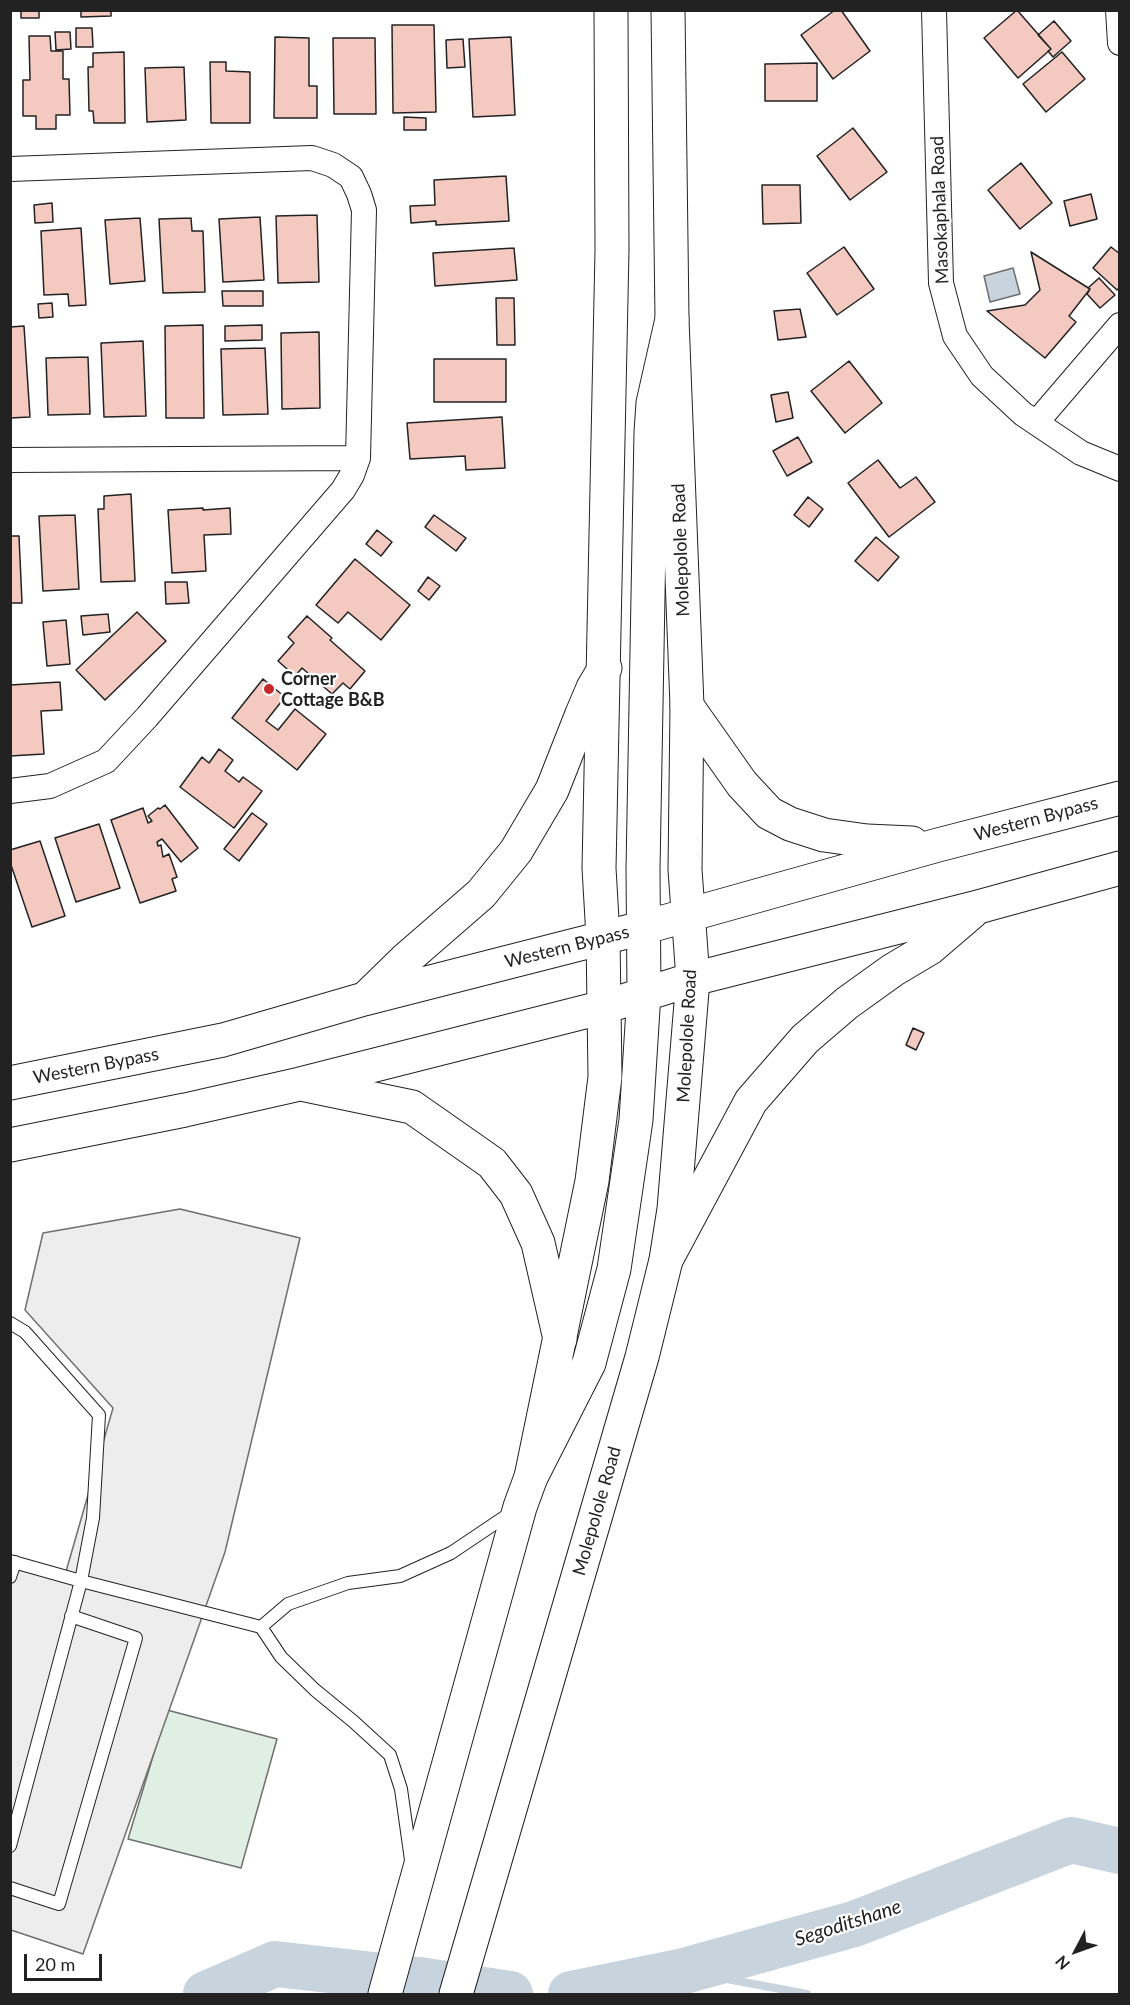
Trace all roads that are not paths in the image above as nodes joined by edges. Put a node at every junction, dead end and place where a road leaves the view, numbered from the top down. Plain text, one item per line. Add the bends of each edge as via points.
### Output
1 (611, 10) edge
2 (668, 10) edge
3 (934, 10) edge
4 (1118, 10) edge
5 (1119, 43) edge
6 (10, 169) edge
7 (672, 320) junction
8 (1119, 325) edge
9 (1036, 423) junction
10 (358, 458) junction
11 (10, 460) edge
12 (1119, 469) edge
13 (605, 668) junction
14 (687, 706) junction
15 (10, 791) edge
16 (1119, 798) edge
17 (938, 845) junction
18 (1119, 868) edge
19 (978, 907) junction
20 (688, 915) junction
21 (642, 928) junction
22 (603, 937) junction
23 (693, 979) junction
24 (644, 993) junction
25 (364, 999) junction
26 (604, 1007) junction
27 (10, 1083) edge
28 (300, 1084) junction
29 (10, 1145) edge
30 (666, 1260) junction
31 (10, 1323) edge
32 (560, 1339) junction
33 (525, 1492) junction
34 (13, 1561) edge
35 (10, 1577) edge
36 (81, 1581) junction
37 (71, 1616) junction
38 (261, 1627) junction
39 (10, 1845) edge
40 (414, 1885) junction
41 (10, 1888) edge
42 (385, 1995) edge
43 (456, 1995) edge

1 - 13 main road via 612,249
2 - 7 main road, Molepolole Road
3 - 9 street, Masokaphala Road via 941,283 955,336 982,376
4 - 5 street
6 - 10 street via 312,158 351,177 364,210
7 - 14 main road, Molepolole Road
7 - 21 main road via 653,403 651,432
8 - 9 street
9 - 12 street, Masokaphala Road via 1081,453
10 - 11 street
10 - 15 street via 343,490 106,761 50,786
13 - 22 main road via 599,868
13 - 25 main road via 593,688 552,790 516,851 481,894
14 - 17 main road via 742,784 769,813 790,825 846,838
14 - 20 main road, Molepolole Road
16 - 17 main road, Western Bypass
17 - 20 main road, Western Bypass
18 - 19 main road
19 - 23 main road
19 - 30 main road via 930,948 847,1003 805,1039 751,1101
20 - 21 main road, Western Bypass
20 - 23 main road, Molepolole Road
21 - 22 main road, Western Bypass
21 - 24 main road
22 - 25 main road, Western Bypass
22 - 26 main road
23 - 24 main road
23 - 30 main road, Molepolole Road via 674,1209
24 - 26 main road
24 - 33 main road via 636,1120 614,1269 589,1363
25 - 27 main road, Western Bypass via 223,1040
26 - 28 main road
26 - 32 main road via 605,1077 592,1181
28 - 29 main road
28 - 32 main road via 412,1107 492,1163 516,1194 538,1243
30 - 43 main road, Molepolole Road via 620,1434
31 - 36 lane via 26,1332 99,1415 93,1518
32 - 33 main road
33 - 38 lane via 452,1553 400,1576 348,1583 288,1604
33 - 40 main road
34 - 35 lane
34 - 36 lane
36 - 37 lane
36 - 38 lane
37 - 39 lane
37 - 41 lane via 136,1638 59,1904
38 - 40 lane via 281,1657 390,1755 401,1789
40 - 42 main road

